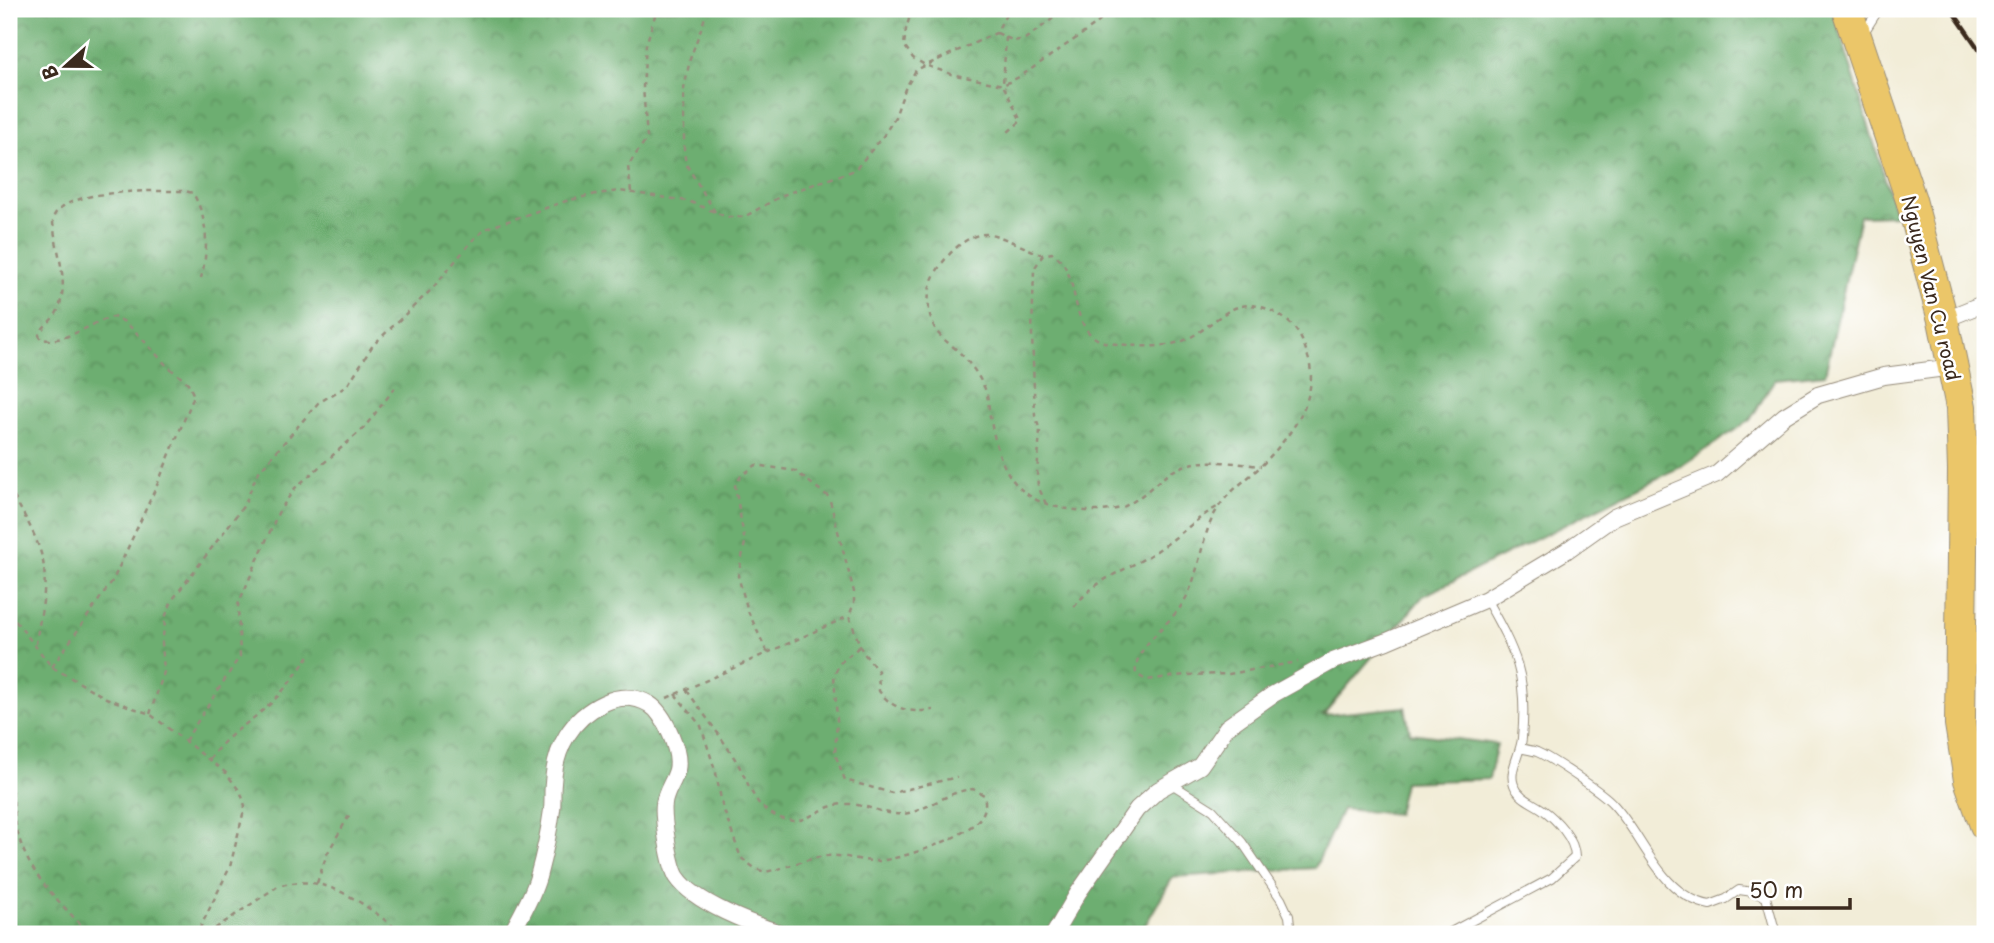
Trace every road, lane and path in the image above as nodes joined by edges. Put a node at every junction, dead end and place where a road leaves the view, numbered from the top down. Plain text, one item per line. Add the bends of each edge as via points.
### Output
1 (657, 9) edge
2 (708, 9) edge
3 (912, 9) edge
4 (1009, 9) edge
5 (1066, 9) edge
6 (1114, 9) edge
7 (1847, 9) edge
8 (1879, 9) edge
9 (996, 33) junction
10 (1006, 37) junction
11 (1858, 42) junction
12 (925, 65) junction
13 (1003, 85) junction
14 (1008, 132) dead end
15 (631, 192) junction
16 (715, 212) junction
17 (1043, 255) junction
18 (201, 278) dead end
19 (1985, 303) edge
20 (1943, 320) junction
21 (1953, 367) junction
22 (398, 384) dead end
23 (1261, 466) junction
24 (9, 488) edge
25 (1046, 504) junction
26 (1219, 506) junction
27 (1486, 600) junction
28 (1074, 607) dead end
29 (9, 614) edge
30 (849, 616) junction
31 (36, 647) junction
32 (859, 647) junction
33 (767, 652) junction
34 (310, 654) dead end
35 (1333, 661) junction
36 (52, 667) junction
37 (686, 689) junction
38 (675, 694) junction
39 (652, 706) junction
40 (933, 710) dead end
41 (150, 714) junction
42 (185, 741) junction
43 (1521, 748) junction
44 (209, 760) junction
45 (957, 776) dead end
46 (1170, 783) junction
47 (12, 791) dead end
48 (351, 812) dead end
49 (1985, 825) edge
50 (317, 883) junction
51 (89, 934) edge
52 (197, 934) edge
53 (207, 934) edge
54 (403, 934) edge
55 (511, 934) edge
56 (783, 934) edge
57 (1054, 934) edge
58 (1291, 934) edge
59 (1447, 934) edge
60 (1776, 934) edge

1 - 15 path via 646,46 647,138 628,166
2 - 16 path via 684,89 684,152 685,164
3 - 12 path via 904,45
4 - 9 path
5 - 10 path via 1025,39
6 - 13 path
7 - 11 highway, Nguyen Van Cu road
8 - 11 lane
9 - 10 path
9 - 12 path
10 - 13 path
11 - 20 highway, Nguyen Van Cu road via 1911,200
12 - 13 path
12 - 16 path via 910,78 895,117 855,170 783,195 744,217
13 - 14 path via 1021,121
15 - 16 path via 688,201
15 - 41 path via 566,201 485,229 432,289 373,345 347,386 310,411 257,474 245,505 173,599 162,643 164,672
17 - 23 path via 1059,257 1087,329 1098,340 1146,347 1181,342 1236,307 1255,306 1278,313 1293,325 1303,341 1312,384 1297,420
17 - 25 path via 1034,269 1032,334 1035,416 1040,430 1037,475
17 - 25 path via 990,233 974,236 957,248 931,280 929,302 931,321 939,335 972,366 988,393 995,441 1015,486
18 - 36 path via 206,225 193,193 95,195 66,206 53,219 63,286 58,310 41,330 41,339 60,339 113,317 123,321 188,383 194,396 113,580
19 - 20 street
20 - 21 highway, Nguyen Van Cu road
21 - 27 street via 1862,381 1808,400 1717,474 1614,517
21 - 49 highway, Nguyen Van Cu road via 1961,407 1963,470 1960,724 1969,780
22 - 42 path via 363,429 295,488 278,513 238,605 240,656
23 - 25 path via 1188,464 1114,509 1073,510
23 - 26 path
24 - 31 path via 44,566
26 - 28 path via 1160,549 1096,584
26 - 35 path via 1185,600 1143,649 1136,660 1136,674 1146,680
27 - 35 street
27 - 43 lane via 1520,668
29 - 31 path
30 - 32 path
30 - 33 path
30 - 33 path via 855,596 829,497 792,470 752,466 735,486 746,542 737,574
31 - 36 path
32 - 40 path via 876,668 878,689 885,698 904,710
32 - 45 path via 839,663 834,675 835,754 845,780 892,793
33 - 37 path
34 - 44 path via 270,704 221,743
35 - 46 street via 1227,727 1200,765
36 - 41 path via 106,698
37 - 38 path
37 - 38 path via 736,760 760,804 782,818 799,820 826,807 846,804 901,814 973,789 984,795 984,811 955,835 899,857 872,861 826,856 765,872 756,870 741,858 701,726
38 - 39 path
39 - 55 street via 631,697 608,701 583,715 565,736 556,762 552,810 538,876 530,902
39 - 56 street via 666,723 677,759 663,807 676,875 714,906
41 - 42 path
42 - 44 path
43 - 59 lane via 1513,771 1514,786 1555,820 1572,843 1575,857 1552,878
43 - 60 lane via 1539,754 1609,800 1661,873 1690,896 1710,905 1739,890 1766,897
44 - 52 path via 226,773 245,806 230,867
46 - 57 street via 1137,809
46 - 58 lane via 1213,810 1242,842 1282,899
47 - 51 path via 24,854 49,893
48 - 50 path via 327,854
50 - 53 path via 278,886
50 - 54 path via 348,895

